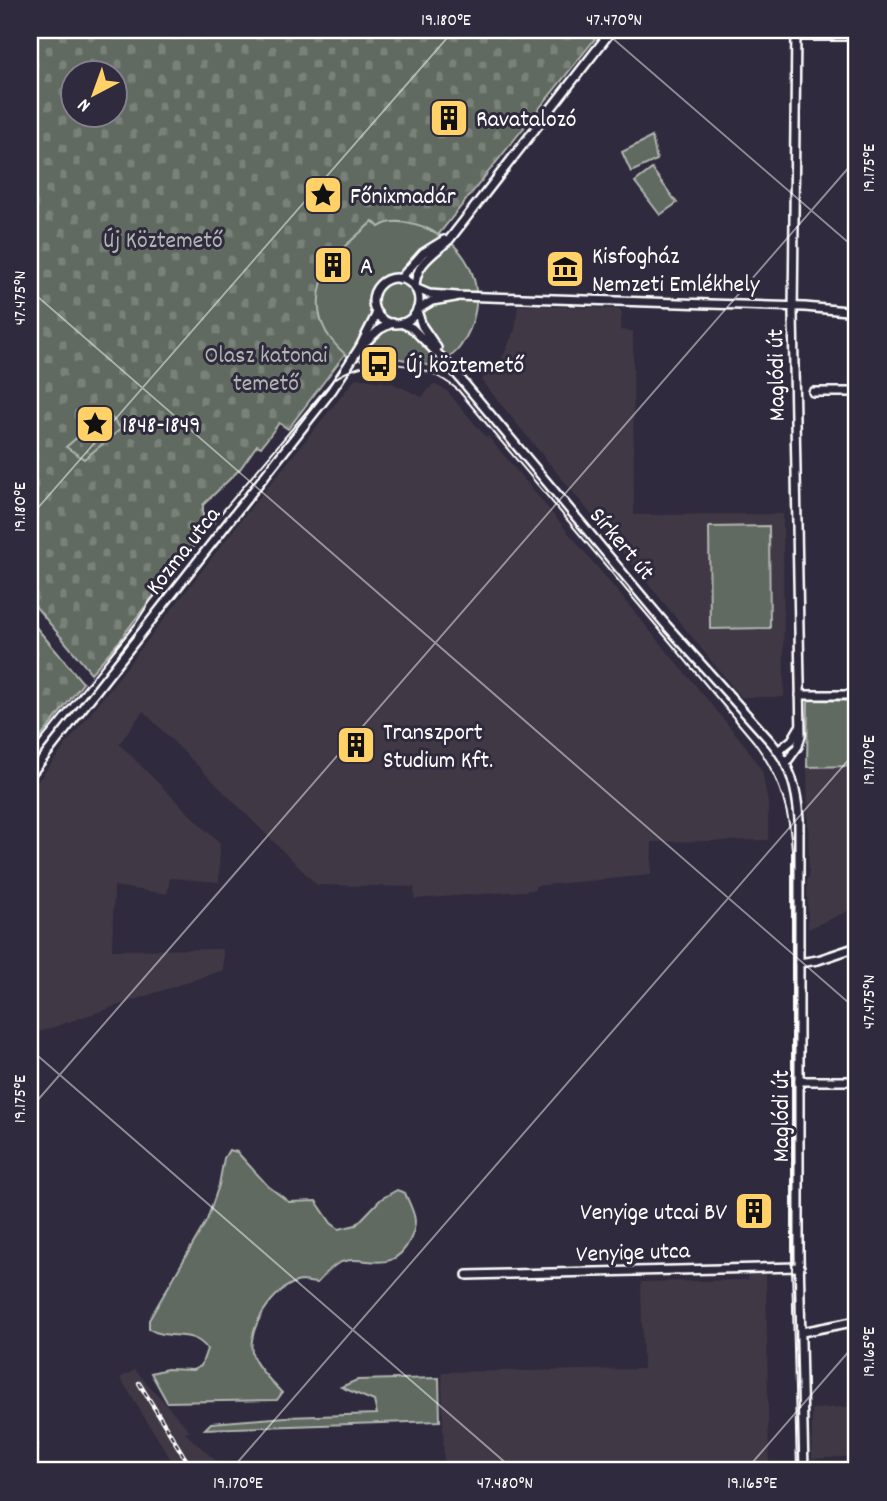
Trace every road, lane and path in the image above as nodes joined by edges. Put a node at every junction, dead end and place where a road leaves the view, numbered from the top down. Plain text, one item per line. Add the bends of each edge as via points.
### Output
1 (611, 30) edge
2 (796, 33) edge
3 (857, 36) edge
4 (451, 236) junction
5 (400, 279) junction
6 (415, 288) junction
7 (457, 296) junction
8 (793, 306) junction
9 (417, 311) junction
10 (857, 312) edge
11 (377, 313) junction
12 (391, 323) junction
13 (401, 323) junction
14 (360, 347) junction
15 (443, 358) junction
16 (813, 392) dead end
17 (857, 392) edge
18 (800, 695) junction
19 (857, 695) edge
20 (800, 720) junction
21 (779, 751) junction
22 (786, 763) junction
23 (30, 775) edge
24 (857, 947) edge
25 (799, 963) junction
26 (799, 1080) junction
27 (857, 1081) edge
28 (800, 1267) junction
29 (467, 1275) dead end
30 (857, 1321) edge
31 (802, 1332) junction
32 (804, 1471) edge

1 - 4 street, Kozma utca
2 - 3 street
2 - 8 street, Maglódi út
4 - 5 street, Kozma utca via 423,253
4 - 6 street, Kozma utca via 421,265
5 - 6 street
5 - 11 street, Kozma utca via 387,280 378,288 374,298
6 - 7 street
6 - 9 street, Kozma utca
7 - 8 street
7 - 9 street via 428,303
8 - 10 street
8 - 18 street, Maglódi út
9 - 13 street
9 - 15 street, Sírkert út
11 - 12 street
11 - 14 street, Kozma utca
12 - 13 street
12 - 14 street, Kozma utca
13 - 15 street, Sírkert út
14 - 23 street, Kozma utca via 289,447
15 - 21 street, Sírkert út via 667,626
16 - 17 street
18 - 19 street
18 - 20 street, Maglódi út
20 - 21 street via 796,735
20 - 22 street, Maglódi út via 800,740
21 - 22 street, Maglódi út
22 - 25 street, Maglódi út via 796,787 799,819
24 - 25 street
25 - 26 street, Maglódi út
26 - 27 street
26 - 28 street, Maglódi út
28 - 29 street, Venyige utca
28 - 31 street, Maglódi út
30 - 31 street
31 - 32 street, Maglódi út

